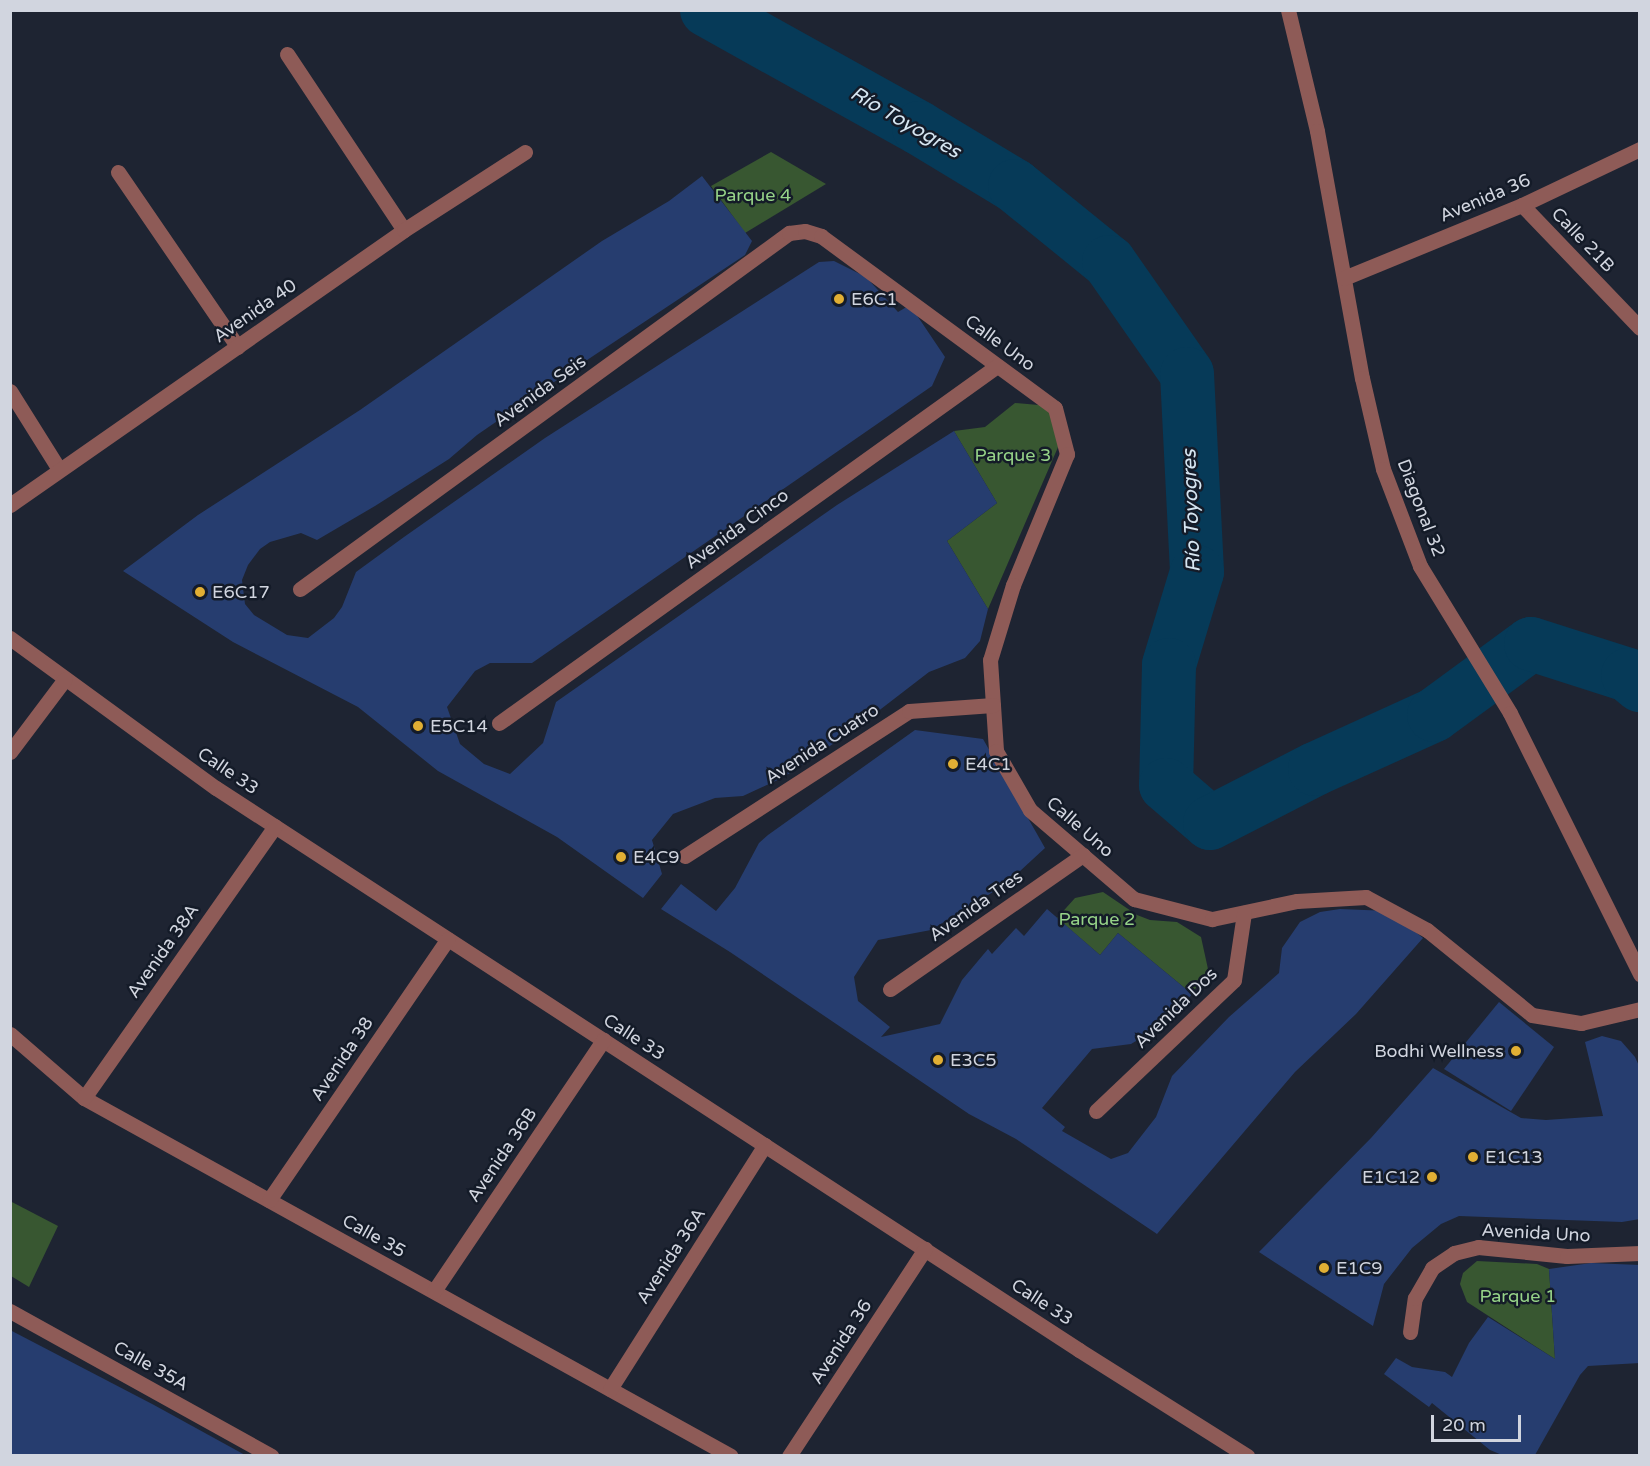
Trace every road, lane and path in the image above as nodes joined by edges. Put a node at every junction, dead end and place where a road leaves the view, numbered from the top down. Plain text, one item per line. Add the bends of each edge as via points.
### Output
1 (1288, 10) edge
2 (287, 54) dead end
3 (1640, 149) edge
4 (525, 152) dead end
5 (118, 172) dead end
6 (1522, 205) junction
7 (404, 230) junction
8 (805, 231) joint
9 (1344, 278) junction
10 (1640, 328) edge
11 (238, 347) junction
12 (997, 366) junction
13 (10, 391) edge
14 (58, 469) junction
15 (10, 505) edge
16 (300, 589) dead end
17 (10, 638) edge
18 (65, 679) junction
19 (993, 705) junction
20 (499, 723) dead end
21 (10, 752) edge
22 (275, 826) junction
23 (1083, 855) junction
24 (685, 856) dead end
25 (1244, 913) junction
26 (448, 939) junction
27 (1640, 974) edge
28 (890, 989) dead end
29 (1640, 1009) edge
30 (10, 1034) edge
31 (603, 1040) junction
32 (84, 1098) junction
33 (1096, 1111) dead end
34 (765, 1145) junction
35 (269, 1200) junction
36 (925, 1249) junction
37 (1640, 1253) edge
38 (434, 1291) junction
39 (10, 1311) edge
40 (1410, 1332) dead end
41 (610, 1389) junction
42 (272, 1455) edge
43 (731, 1455) edge
44 (789, 1455) edge
45 (1247, 1455) edge

1 - 9 street, Diagonal 32 via 1317,131
2 - 7 street
3 - 6 street, Avenida 36
4 - 7 street, Avenida 40
5 - 11 street
6 - 9 street, Avenida 36
6 - 10 street, Calle 21B
7 - 11 street, Avenida 40
8 - 12 street, Calle Uno via 821,236
8 - 16 street, Avenida Seis via 789,233
9 - 27 street, Diagonal 32 via 1383,469 1420,566 1510,713
11 - 14 street, Avenida 40
12 - 19 street, Calle Uno via 1054,408 1066,454 1013,585 990,660
12 - 20 street, Avenida Cinco
13 - 14 street
14 - 15 street, Avenida 40
17 - 18 street, Calle 33
18 - 21 street
18 - 22 street, Calle 33
19 - 23 street, Calle Uno via 996,751 1030,810
19 - 24 street, Avenida Cuatro via 909,711
22 - 26 street, Calle 33
22 - 32 street, Avenida 38A
23 - 25 street, Calle Uno via 1134,899 1212,920
23 - 28 street, Avenida Tres
25 - 29 street, Calle Uno via 1296,901 1366,897 1427,930 1532,1014 1581,1023
25 - 33 street, Avenida Dos via 1234,980
26 - 31 street, Calle 33
26 - 35 street, Avenida 38
30 - 32 street, Calle 35
31 - 34 street, Calle 33
31 - 38 street, Avenida 36B
32 - 35 street, Calle 35
34 - 36 street, Calle 33
34 - 41 street, Avenida 36A
35 - 38 street, Calle 35
36 - 44 street, Avenida 36
36 - 45 street, Calle 33
37 - 40 street, Avenida Uno via 1566,1256 1478,1247 1454,1253 1432,1268 1415,1298
38 - 41 street, Calle 35
39 - 42 street, Calle 35A
41 - 43 street, Calle 35

